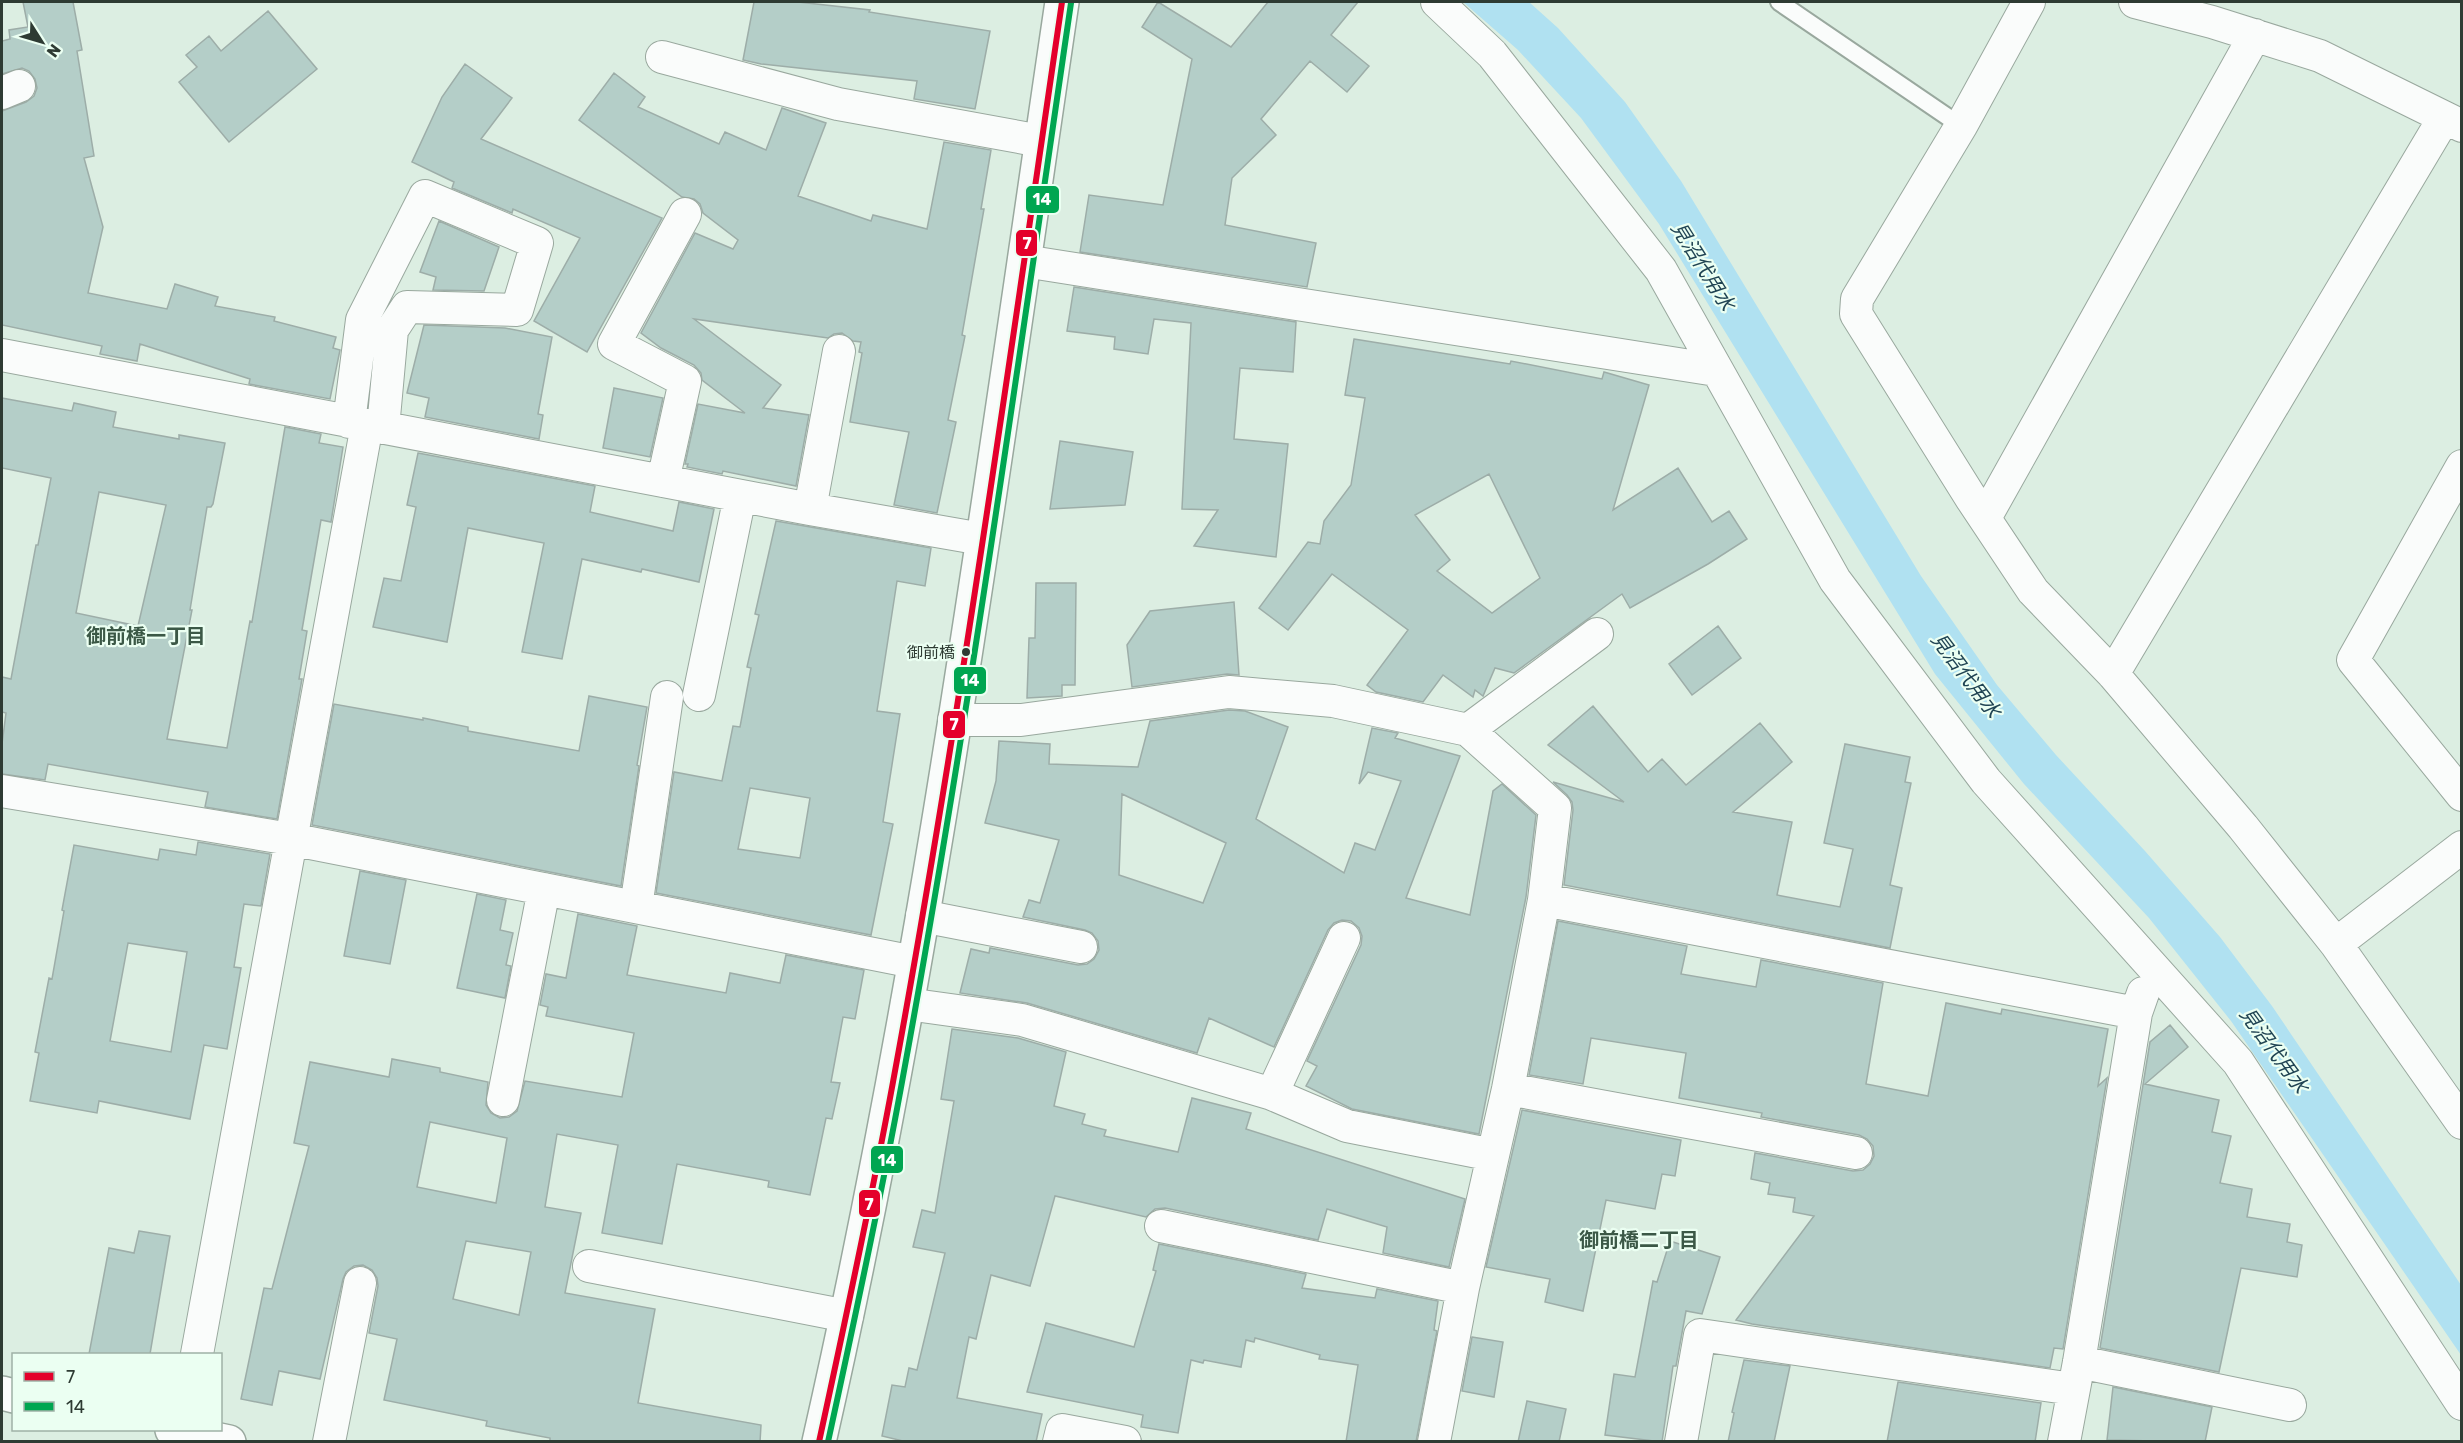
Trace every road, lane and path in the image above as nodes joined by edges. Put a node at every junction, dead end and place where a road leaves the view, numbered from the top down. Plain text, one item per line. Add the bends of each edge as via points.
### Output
1 (1062, 2) edge
2 (1437, 2) edge
3 (1779, 2) edge
4 (2029, 2) edge
5 (2135, 2) edge
6 (2255, 35) junction
7 (662, 57) dead end
8 (2453, 122) edge
9 (1961, 126) junction
10 (1041, 141) junction
11 (685, 214) dead end
12 (1024, 261) junction
13 (839, 351) dead end
14 (2, 355) edge
15 (1716, 370) junction
16 (366, 425) junction
17 (2462, 466) edge
18 (663, 481) junction
19 (740, 496) junction
20 (810, 509) junction
21 (1985, 518) junction
22 (982, 539) junction
23 (1597, 634) dead end
24 (2114, 674) junction
25 (699, 695) dead end
26 (667, 698) dead end
27 (954, 720) junction
28 (1468, 730) junction
29 (2, 791) edge
30 (2462, 795) edge
31 (290, 839) junction
32 (2462, 847) edge
33 (544, 889) junction
34 (1544, 900) junction
35 (636, 907) junction
36 (921, 916) junction
37 (1344, 938) dead end
38 (2336, 944) junction
39 (1081, 947) dead end
40 (914, 962) junction
41 (2153, 967) junction
42 (907, 1004) junction
43 (2136, 1013) junction
44 (1508, 1089) junction
45 (1272, 1094) junction
46 (503, 1100) dead end
47 (2462, 1123) edge
48 (1856, 1153) dead end
49 (1492, 1155) junction
50 (1161, 1226) dead end
51 (590, 1266) dead end
52 (360, 1283) dead end
53 (1463, 1288) junction
54 (847, 1316) junction
55 (197, 1353) edge
56 (2076, 1375) junction
57 (2462, 1404) edge
58 (2290, 1405) dead end
59 (180, 1433) edge
60 (229, 1442) edge
61 (329, 1442) edge
62 (819, 1442) edge
63 (1059, 1442) edge
64 (1125, 1442) edge
65 (1434, 1442) edge
66 (1681, 1442) edge
67 (2064, 1442) edge

1 - 10 main road
2 - 15 street via 1492,54 1661,270
3 - 9 lane
4 - 9 street
5 - 6 street
6 - 8 street via 2320,56
6 - 21 street
7 - 10 street via 838,104
8 - 24 street
9 - 21 street via 1857,299 1856,314
10 - 12 main road
11 - 18 street via 614,344 685,381
12 - 15 street
12 - 22 main road
13 - 20 street
14 - 16 street
15 - 41 street via 1834,580 1986,781
16 - 16 street via 392,330 407,308 517,310 537,243 425,196 362,320
16 - 18 street
16 - 31 street
17 - 30 street via 2353,660
18 - 19 street
19 - 20 street
19 - 25 street
20 - 22 street
21 - 24 street via 2033,591
22 - 27 main road
23 - 28 street
24 - 38 street
26 - 35 street
27 - 28 street via 1021,720 1229,692 1333,701
27 - 36 main road
28 - 34 street via 1556,808
29 - 31 street
31 - 33 street
31 - 55 street
32 - 38 street
33 - 35 street
33 - 46 street
34 - 43 street
34 - 44 street
35 - 40 street
36 - 39 street
36 - 40 main road
37 - 45 street
38 - 47 street
40 - 42 main road
41 - 43 street
41 - 57 street via 2238,1062
42 - 45 street via 1022,1020
42 - 54 main road
43 - 56 street
44 - 48 street
44 - 49 street
45 - 49 street via 1347,1126
49 - 53 street
50 - 53 street
51 - 54 street
52 - 61 street
53 - 65 street
54 - 62 main road
56 - 58 street
56 - 66 street via 1700,1335
56 - 67 street
59 - 60 main road
63 - 64 street via 1062,1430

